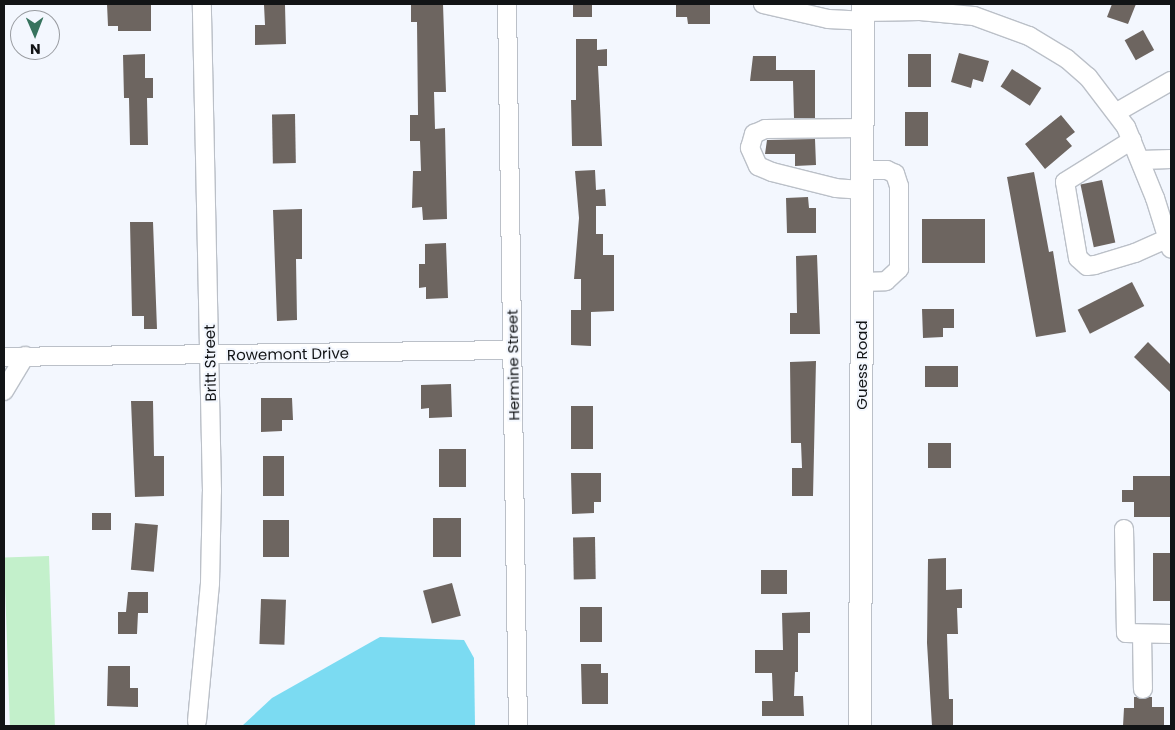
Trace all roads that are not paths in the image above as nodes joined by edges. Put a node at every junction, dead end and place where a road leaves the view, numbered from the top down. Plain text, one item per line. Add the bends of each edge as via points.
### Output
1 (202, 4) edge
2 (507, 4) edge
3 (764, 4) edge
4 (863, 12) edge
5 (1171, 81) edge
6 (1117, 112) junction
7 (863, 128) junction
8 (1132, 140) junction
9 (1171, 159) edge
10 (1141, 160) junction
11 (863, 180) junction
12 (1169, 244) edge
13 (862, 282) junction
14 (512, 350) junction
15 (210, 355) junction
16 (24, 356) junction
17 (4, 357) edge
18 (4, 391) edge
19 (1124, 530) dead end
20 (1142, 634) junction
21 (1171, 634) edge
22 (1144, 688) dead end
23 (197, 721) dead end
24 (518, 726) edge
25 (860, 726) edge

1 - 15 street, Britt Street
2 - 14 street, Hermine Street
3 - 4 street via 828,19
4 - 6 street via 945,12 1001,24 1043,43 1067,59 1088,77
4 - 7 main road, Guess Road
5 - 6 street
6 - 8 street
7 - 11 main road, Guess Road
7 - 11 street via 765,129 754,134 750,148 758,166 772,172 836,188
8 - 10 street
8 - 12 street via 1065,182 1078,258 1086,266 1095,265
9 - 10 street
10 - 12 street
11 - 13 main road, Guess Road
11 - 13 street via 887,170 895,174 899,186 899,269 886,281
13 - 25 main road, Guess Road
14 - 15 street, Rowemont Drive
14 - 24 street, Hermine Street
15 - 16 street, Rowemont Drive
15 - 23 street, Britt Street via 210,583
16 - 17 street, Rowemont Drive
16 - 18 street
19 - 20 street via 1126,633
20 - 21 street
20 - 22 street

